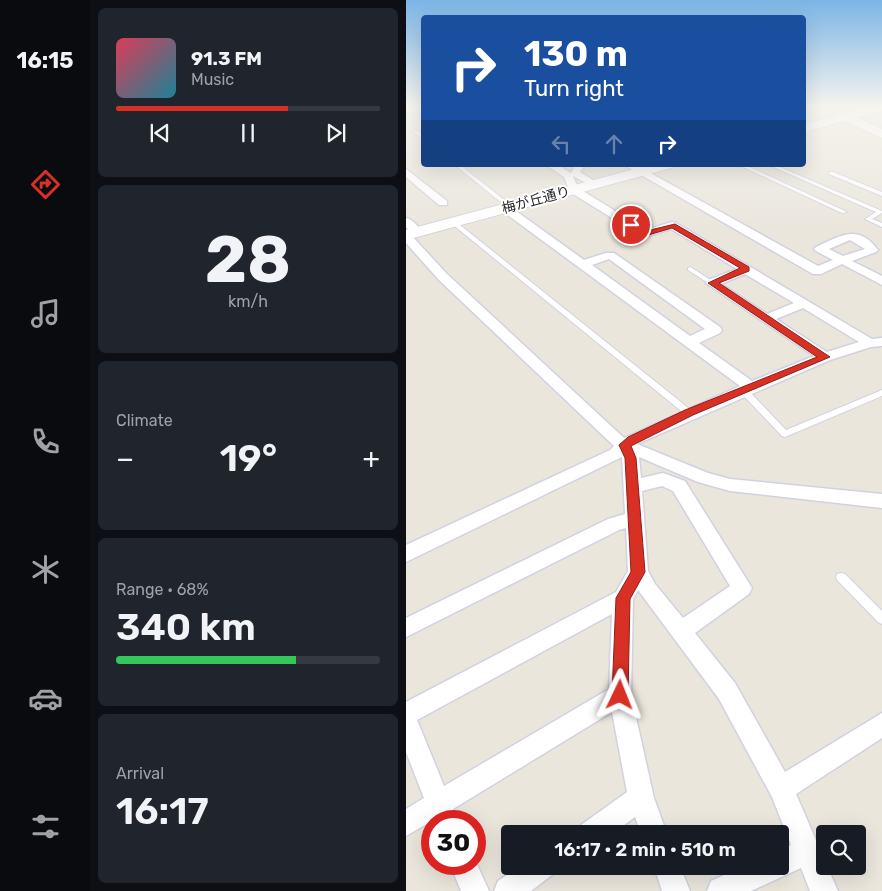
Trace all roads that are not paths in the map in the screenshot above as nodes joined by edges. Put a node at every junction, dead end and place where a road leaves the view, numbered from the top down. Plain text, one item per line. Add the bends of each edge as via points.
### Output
1 (459, 167) edge
2 (554, 167) edge
3 (579, 167) edge
4 (744, 167) edge
5 (777, 167) edge
6 (634, 168) edge
7 (406, 173) edge
8 (831, 173) dead end
9 (594, 184) junction
10 (574, 190) junction
11 (882, 194) edge
12 (442, 203) dead end
13 (507, 208) junction
14 (844, 212) dead end
15 (406, 221) edge
16 (453, 222) junction
17 (882, 225) edge
18 (410, 234) edge
19 (582, 264) junction
20 (690, 269) dead end
21 (746, 269) junction
22 (882, 281) edge
23 (712, 283) junction
24 (804, 303) junction
25 (768, 318) junction
26 (689, 342) junction
27 (876, 342) edge
28 (825, 357) junction
29 (746, 388) junction
30 (882, 394) edge
31 (689, 413) junction
32 (625, 445) junction
33 (632, 487) junction
34 (882, 501) edge
35 (634, 519) junction
36 (406, 554) edge
37 (638, 572) junction
38 (841, 577) dead end
39 (623, 598) junction
40 (882, 619) edge
41 (406, 628) edge
42 (680, 632) junction
43 (620, 695) junction
44 (406, 714) edge
45 (406, 721) edge
46 (882, 724) edge
47 (781, 789) junction
48 (641, 798) junction
49 (441, 810) edge
50 (447, 810) edge
51 (421, 819) edge
52 (406, 823) edge
53 (603, 825) edge
54 (651, 825) edge
55 (807, 851) junction
56 (789, 860) edge
57 (468, 875) edge
58 (530, 875) edge
59 (670, 875) edge
60 (756, 875) edge
61 (475, 891) edge
62 (508, 891) edge
63 (676, 891) edge
64 (721, 891) edge
65 (824, 891) edge

1 - 13 lane
2 - 10 street via 568,175
3 - 9 street via 575,174
4 - 14 lane
5 - 17 lane via 880,212 868,218
6 - 9 street, 梅が丘通り
6 - 22 street via 817,271 842,260
7 - 12 street
8 - 11 lane
9 - 10 street, 梅が丘通り
10 - 13 street, 梅が丘通り
10 - 21 street via 645,234 672,225
13 - 16 street, 梅が丘通り
13 - 19 street
15 - 18 street
16 - 18 street, 梅が丘通り
16 - 31 lane
18 - 32 street via 443,277
19 - 26 street
19 - 26 street via 610,255 715,330
20 - 23 lane
21 - 23 street
21 - 24 street
23 - 25 street
24 - 25 street
24 - 27 street
25 - 28 street
26 - 29 street
27 - 28 street
28 - 29 street
29 - 30 lane via 785,434
29 - 31 street
31 - 32 street
32 - 33 street via 630,458
32 - 34 street via 704,478 730,485
32 - 36 street via 616,454
33 - 35 street
33 - 42 street via 663,479 679,486 742,588
35 - 37 street
35 - 41 street via 614,524
37 - 39 street
37 - 42 street
38 - 40 lane
39 - 43 street
39 - 44 street
42 - 47 street via 727,691
43 - 48 street
43 - 50 street
45 - 49 street
46 - 47 street
47 - 55 street
48 - 53 street
48 - 54 street
51 - 52 street
55 - 56 street
55 - 65 street
57 - 61 street
58 - 62 street
59 - 63 street
60 - 64 street

